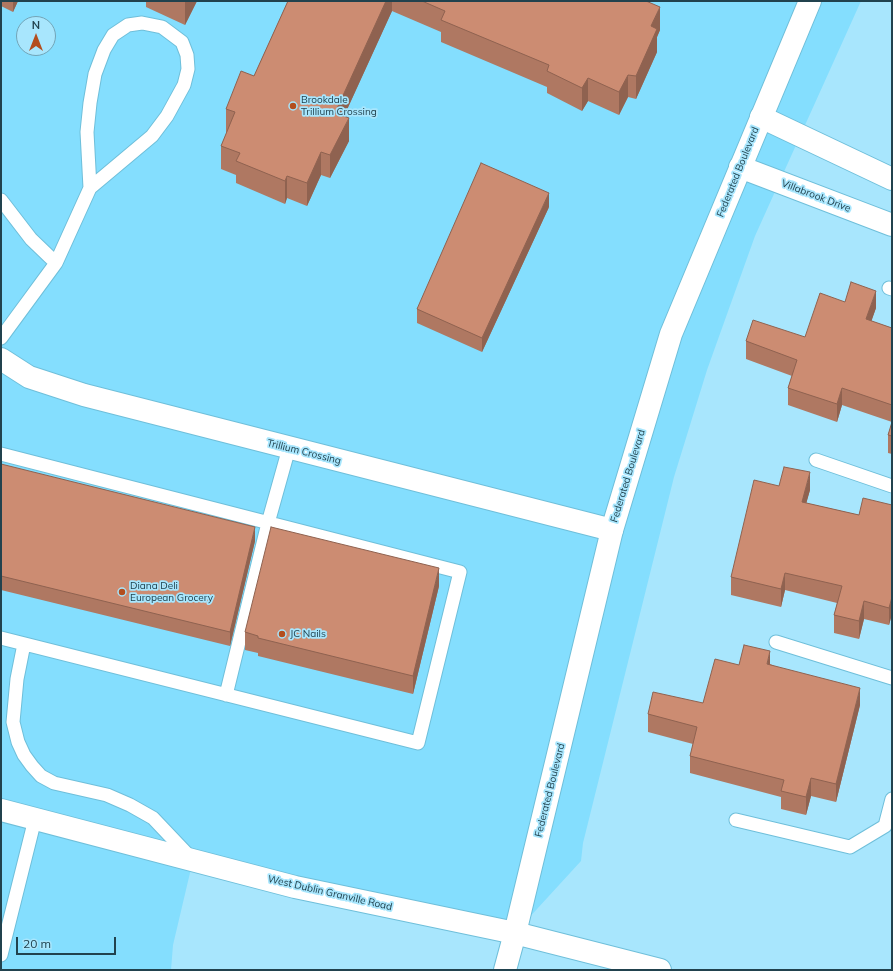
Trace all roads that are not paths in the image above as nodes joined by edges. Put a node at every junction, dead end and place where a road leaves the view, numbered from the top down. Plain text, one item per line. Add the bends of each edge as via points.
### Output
1 (810, 1) edge
2 (761, 117) junction
3 (740, 167) junction
4 (892, 179) edge
5 (90, 188) junction
6 (1, 200) edge
7 (892, 225) edge
8 (56, 263) junction
9 (1, 338) edge
10 (1, 359) edge
11 (289, 448) junction
12 (1, 454) edge
13 (816, 460) dead end
14 (892, 486) edge
15 (268, 523) junction
16 (612, 530) junction
17 (1, 638) edge
18 (776, 642) dead end
19 (24, 644) junction
20 (892, 678) edge
21 (226, 695) junction
22 (892, 799) edge
23 (1, 810) edge
24 (35, 819) junction
25 (736, 820) dead end
26 (193, 860) junction
27 (516, 933) junction
28 (1, 955) edge
29 (505, 970) edge
30 (660, 970) edge

1 - 2 main road, Federated Boulevard
2 - 3 main road, Federated Boulevard
2 - 4 main road
3 - 7 main road, Villabrook Drive
3 - 16 main road, Federated Boulevard via 671,334
5 - 5 lane via 152,136 167,116 184,85 188,69 187,55 182,42 162,27 142,23 128,25 113,35 104,50 95,74 87,132
5 - 8 lane
6 - 8 lane via 31,240
8 - 9 lane
10 - 11 main road, Trillium Crossing via 29,377 84,396
11 - 15 lane
11 - 16 main road, Trillium Crossing
12 - 15 lane
13 - 14 lane
15 - 21 lane
15 - 21 lane via 460,572 418,743
16 - 27 main road, Federated Boulevard
17 - 19 lane
18 - 20 lane
19 - 21 lane
19 - 26 lane via 17,678 13,722 18,742 32,766 41,776 54,783 107,795 130,804 153,818
22 - 25 lane via 886,826 850,847
23 - 24 main road, West Dublin Granville Road
24 - 26 main road, West Dublin Granville Road
24 - 28 lane
26 - 27 main road, West Dublin Granville Road via 295,887
27 - 29 main road, Federated Boulevard
27 - 30 main road, West Dublin Granville Road

